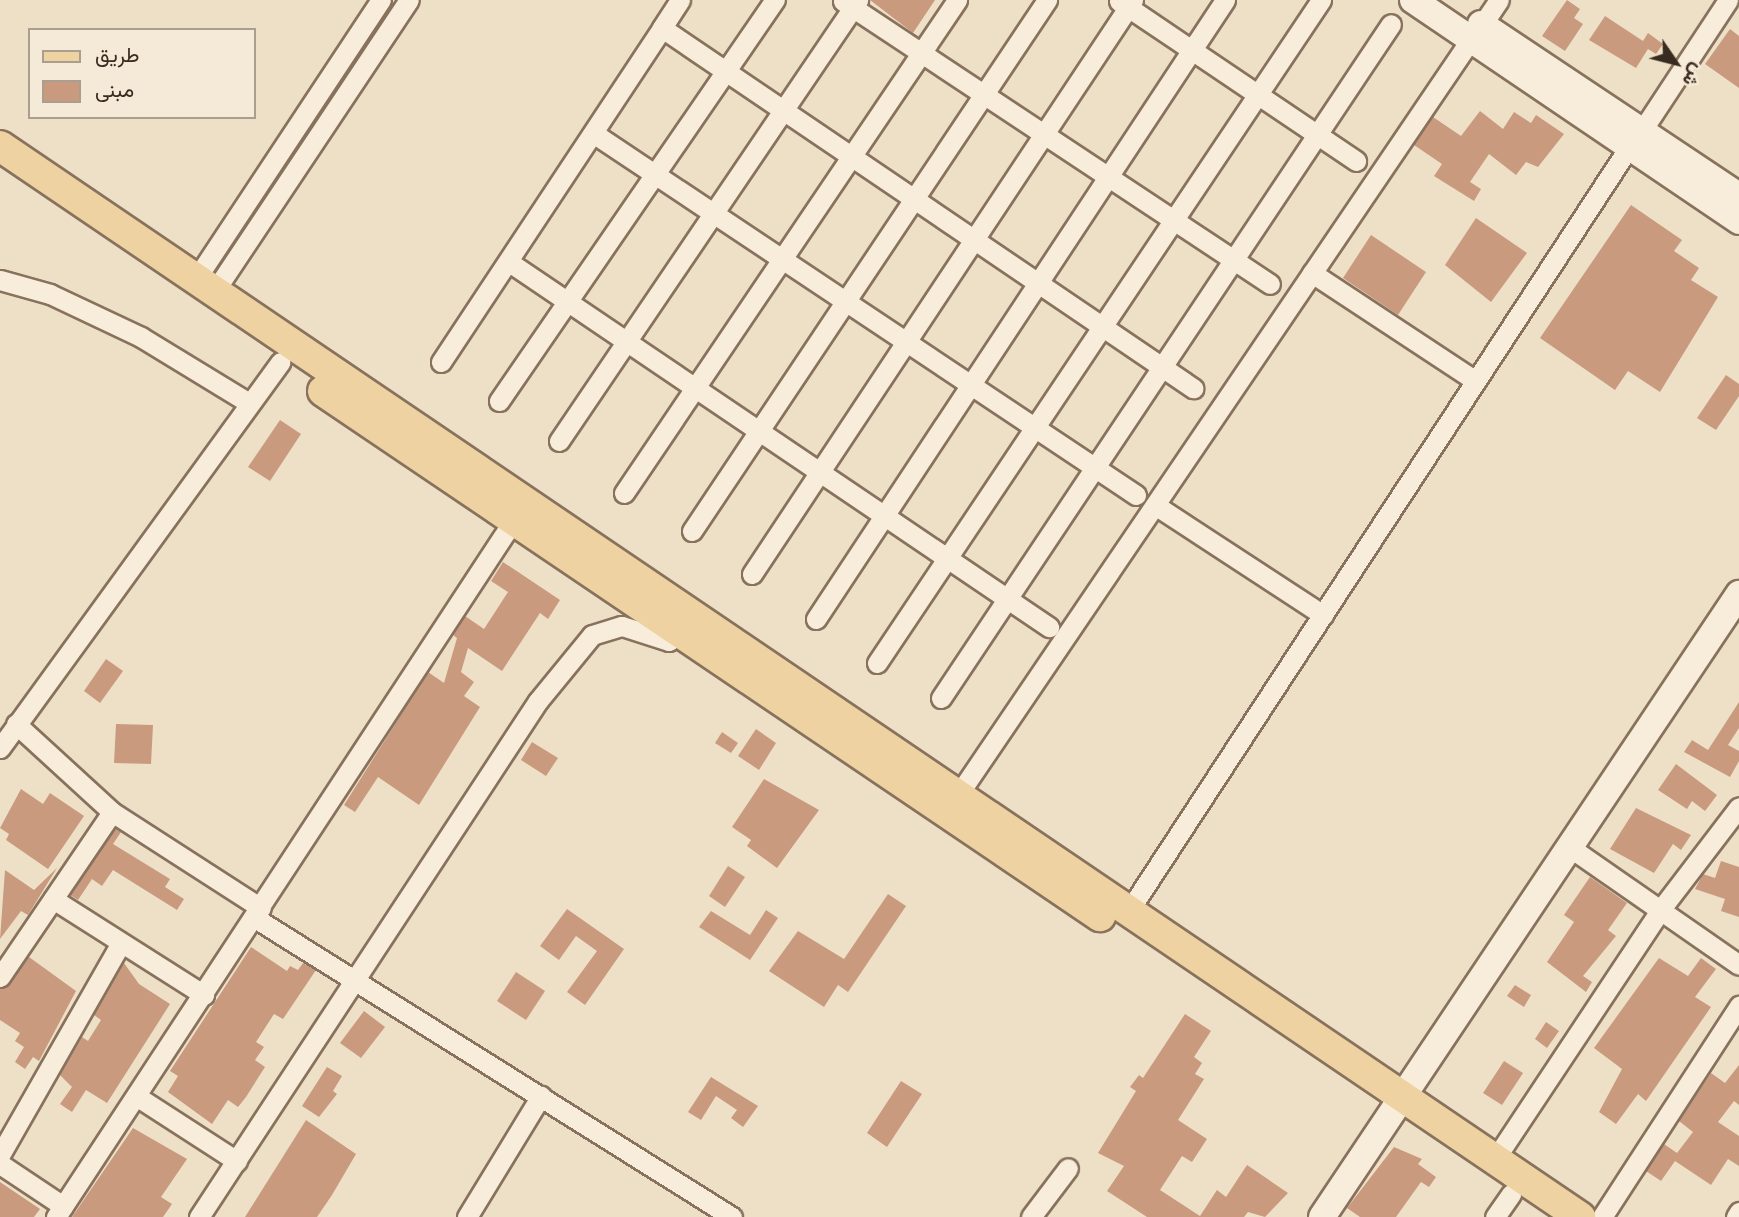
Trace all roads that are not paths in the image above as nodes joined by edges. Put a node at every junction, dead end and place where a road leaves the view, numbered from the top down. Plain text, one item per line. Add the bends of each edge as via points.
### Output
1 (381, 0) edge
2 (409, 0) edge
3 (680, 0) edge
4 (775, 0) edge
5 (957, 0) edge
6 (1046, 0) edge
7 (1224, 0) edge
8 (1321, 0) edge
9 (1413, 0) edge
10 (1444, 0) edge
11 (1499, 0) edge
12 (1728, 0) edge
13 (851, 2) edge
14 (1127, 2) edge
15 (1391, 24) dead end
16 (663, 28) junction
17 (1476, 32) junction
18 (1191, 49) junction
19 (924, 52) junction
20 (727, 74) junction
21 (985, 93) junction
22 (1258, 94) junction
23 (784, 113) junction
24 (1045, 134) junction
25 (596, 135) junction
26 (1318, 135) junction
27 (1635, 140) junction
28 (0, 146) edge
29 (851, 156) junction
30 (1356, 161) dead end
31 (0, 169) edge
32 (658, 175) junction
33 (1108, 176) junction
34 (1739, 196) edge
35 (915, 200) junction
36 (716, 214) junction
37 (1173, 219) junction
38 (1739, 220) edge
39 (973, 239) junction
40 (784, 260) junction
41 (1234, 260) junction
42 (509, 262) junction
43 (1312, 273) junction
44 (0, 280) edge
45 (1039, 284) junction
46 (1269, 284) dead end
47 (205, 285) junction
48 (571, 301) junction
49 (845, 303) junction
50 (1101, 325) junction
51 (906, 343) junction
52 (629, 344) junction
53 (280, 362) junction
54 (441, 362) dead end
55 (1161, 366) junction
56 (1476, 382) junction
57 (970, 384) junction
58 (696, 387) junction
59 (1193, 388) dead end
60 (499, 401) dead end
61 (249, 403) junction
62 (1033, 426) junction
63 (764, 430) junction
64 (559, 441) dead end
65 (1097, 469) junction
66 (819, 471) junction
67 (624, 493) dead end
68 (1136, 495) dead end
69 (1155, 505) junction
70 (887, 514) junction
71 (513, 521) junction
72 (692, 531) dead end
73 (949, 557) junction
74 (752, 574) dead end
75 (1739, 594) edge
76 (1008, 598) junction
77 (1323, 615) junction
78 (816, 619) dead end
79 (682, 620) junction
80 (1049, 627) dead end
81 (877, 663) dead end
82 (941, 698) dead end
83 (16, 724) junction
84 (0, 748) edge
85 (958, 795) junction
86 (1739, 807) edge
87 (112, 811) junction
88 (1568, 846) junction
89 (53, 899) junction
90 (1661, 909) junction
91 (1128, 912) junction
92 (258, 913) junction
93 (121, 943) junction
94 (1739, 965) edge
95 (0, 976) edge
96 (353, 976) junction
97 (204, 995) junction
98 (1739, 1006) edge
99 (136, 1096) junction
100 (541, 1096) junction
101 (1397, 1105) junction
102 (0, 1155) edge
103 (1495, 1160) junction
104 (237, 1161) junction
105 (0, 1164) edge
106 (1068, 1168) dead end
107 (1503, 1206) edge
108 (59, 1211) edge
109 (1739, 1212) edge
110 (199, 1217) edge
111 (467, 1217) edge
112 (732, 1217) edge
113 (1031, 1217) edge
114 (1322, 1217) edge
115 (1544, 1217) edge
116 (1580, 1217) edge
117 (1602, 1217) edge
118 (1736, 1217) edge

1 - 47 street
2 - 47 street
3 - 16 street
4 - 20 street
5 - 19 street
6 - 21 street
7 - 18 street
8 - 22 street
9 - 17 street
10 - 17 street
11 - 17 street
12 - 27 street
13 - 19 street
13 - 23 street
14 - 18 street
14 - 24 street
15 - 26 street
16 - 20 street
16 - 25 street
17 - 27 street
17 - 43 street
18 - 22 street
18 - 33 street
19 - 21 street
19 - 29 street
20 - 23 street
20 - 32 street
21 - 24 street
21 - 35 street
22 - 26 street
22 - 37 street
23 - 29 street
23 - 36 street
24 - 33 street
24 - 39 street
25 - 32 street
25 - 42 street
26 - 30 street
26 - 41 street
27 - 34 street
27 - 38 street
27 - 56 street
28 - 47 main road
29 - 35 street
29 - 40 street
31 - 53 main road
32 - 36 street
32 - 48 street
33 - 37 street
33 - 45 street
35 - 39 street
35 - 49 street
36 - 40 street
36 - 52 street
37 - 41 street
37 - 50 street
39 - 45 street
39 - 51 street
40 - 49 street
40 - 58 street
41 - 46 street
41 - 55 street
42 - 48 street
42 - 54 street
43 - 56 street
43 - 69 street
44 - 61 street via 50,294 141,337
45 - 50 street
45 - 57 street
47 - 79 main road
48 - 52 street
48 - 60 street
49 - 51 street
49 - 63 street
50 - 55 street
50 - 62 street
51 - 57 street
51 - 66 street
52 - 58 street
52 - 64 street
53 - 61 street
53 - 71 main road
55 - 59 street
55 - 65 street
56 - 77 street
57 - 62 street
57 - 70 street
58 - 63 street
58 - 67 street
61 - 83 street
62 - 65 street
62 - 73 street
63 - 66 street
63 - 72 street
65 - 68 street
65 - 76 street
66 - 70 street
66 - 74 street
69 - 77 street
69 - 85 street
70 - 73 street
70 - 78 street
71 - 79 main road
71 - 92 street
73 - 76 street
73 - 81 street
75 - 88 street
76 - 80 street
76 - 82 street
77 - 91 street
79 - 85 main road
79 - 96 street via 662,642 622,626 592,635 538,701
79 - 101 main road
83 - 84 street
83 - 87 street
85 - 91 main road
86 - 90 street
87 - 89 street
87 - 92 street
88 - 90 street
88 - 101 street
89 - 93 street
89 - 95 street
90 - 94 street
90 - 103 street
91 - 101 main road
92 - 96 street
92 - 97 street
93 - 97 street
93 - 102 street
96 - 100 street
96 - 104 street
97 - 99 street
98 - 117 street
99 - 104 street
99 - 108 street
100 - 111 street
100 - 112 street
101 - 103 main road
101 - 107 main road
101 - 114 street
103 - 116 main road
104 - 110 street
105 - 108 street
106 - 113 street
107 - 115 main road
109 - 118 street

